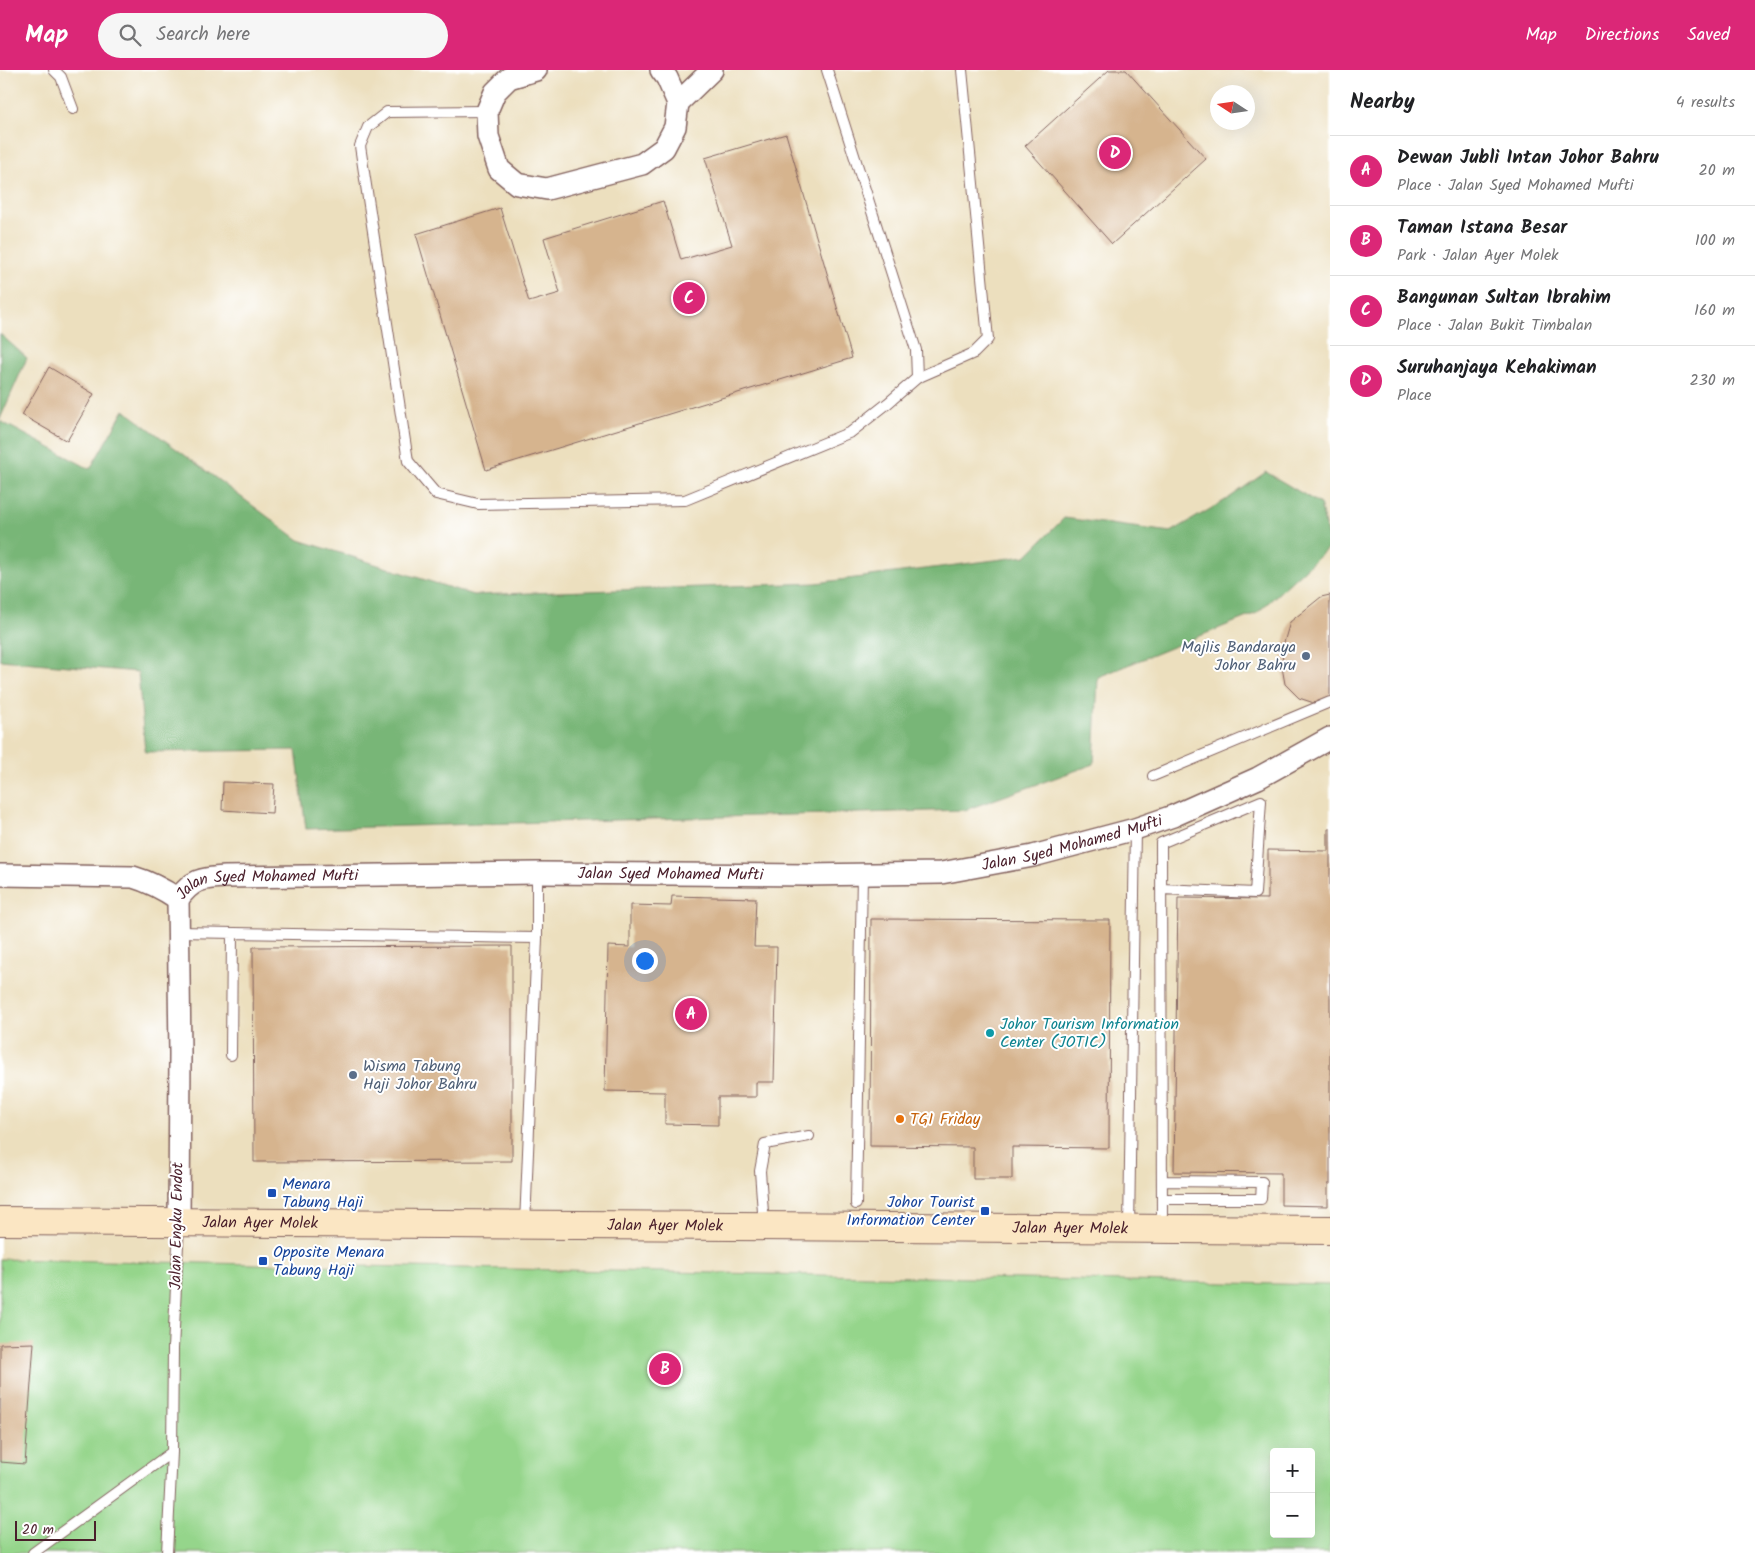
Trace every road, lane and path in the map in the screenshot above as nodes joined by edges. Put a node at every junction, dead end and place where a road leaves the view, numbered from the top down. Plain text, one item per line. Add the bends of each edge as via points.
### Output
1 (54, 70) edge
2 (536, 70) edge
3 (661, 70) edge
4 (712, 70) edge
5 (827, 70) edge
6 (962, 70) edge
7 (678, 103) junction
8 (74, 109) dead end
9 (488, 111) junction
10 (917, 378) junction
11 (1330, 702) edge
12 (1330, 738) edge
13 (1153, 776) dead end
14 (1135, 829) junction
15 (537, 873) junction
16 (0, 874) edge
17 (862, 875) junction
18 (1161, 889) junction
19 (178, 899) junction
20 (179, 932) junction
21 (232, 933) junction
22 (537, 938) junction
23 (231, 1055) dead end
24 (809, 1136) dead end
25 (1162, 1181) junction
26 (1162, 1199) junction
27 (856, 1204) dead end
28 (0, 1221) edge
29 (179, 1223) junction
30 (525, 1225) junction
31 (764, 1227) junction
32 (1129, 1229) junction
33 (1162, 1229) junction
34 (1330, 1230) edge
35 (172, 1452) junction
36 (33, 1553) edge
37 (167, 1553) edge

1 - 8 lane
2 - 9 street via 509,78 495,92
3 - 7 street
4 - 7 street
5 - 10 lane via 916,350
6 - 10 lane via 988,340 974,353
7 - 9 street via 675,127 664,148 642,164 547,189 517,184 500,169 488,136
9 - 10 lane via 387,112 368,127 360,146 408,461 436,494 478,504 685,500 851,432
11 - 13 lane
12 - 14 street, Jalan Syed Mohamed Mufti via 1258,778 1173,816
14 - 17 street, Jalan Syed Mohamed Mufti via 1033,856 941,873
14 - 32 lane
15 - 17 street, Jalan Syed Mohamed Mufti
15 - 19 street, Jalan Syed Mohamed Mufti via 205,878 194,882
15 - 22 lane
16 - 19 street, Jalan Syed Mohamed Mufti via 133,877 155,884
17 - 27 lane
18 - 18 lane via 1161,843 1261,801 1255,892
18 - 25 lane
19 - 20 street, Jalan Engku Endot
20 - 21 lane
20 - 29 street, Jalan Engku Endot
21 - 22 lane
21 - 23 lane
22 - 30 lane
24 - 31 lane via 765,1144 760,1171
25 - 26 lane
25 - 26 lane via 1262,1182 1261,1199
26 - 33 lane
28 - 29 main road, Jalan Ayer Molek
29 - 30 main road, Jalan Ayer Molek
29 - 35 lane, Jalan Engku Endot
30 - 31 main road, Jalan Ayer Molek
31 - 32 main road, Jalan Ayer Molek
32 - 33 main road, Jalan Ayer Molek
33 - 34 main road, Jalan Ayer Molek
35 - 36 lane
35 - 37 lane, Jalan Engku Endot

